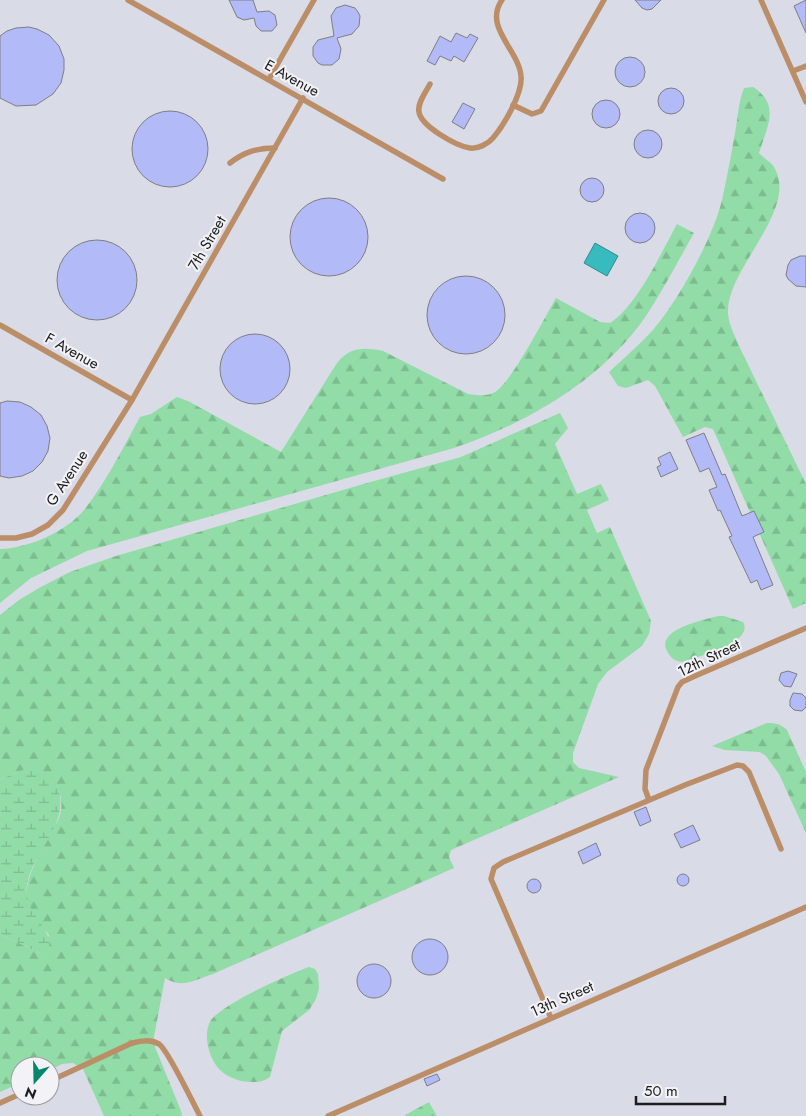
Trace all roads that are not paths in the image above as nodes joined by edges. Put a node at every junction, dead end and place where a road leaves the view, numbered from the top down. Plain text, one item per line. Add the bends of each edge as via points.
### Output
1 (128, 0) edge
2 (314, 0) edge
3 (502, 0) edge
4 (604, 0) edge
5 (761, 0) edge
6 (806, 66) edge
7 (793, 71) junction
8 (269, 80) junction
9 (430, 84) dead end
10 (303, 98) junction
11 (806, 102) edge
12 (513, 105) junction
13 (275, 148) junction
14 (230, 164) dead end
15 (443, 179) dead end
16 (0, 325) edge
17 (132, 400) junction
18 (0, 538) edge
19 (806, 628) edge
20 (649, 800) junction
21 (782, 848) dead end
22 (806, 907) edge
23 (551, 1018) junction
24 (60, 1076) edge
25 (200, 1116) edge
26 (328, 1116) edge

1 - 8 lane, E Avenue
2 - 8 lane
3 - 12 lane via 496,12 497,25 521,73 521,85
4 - 12 lane via 541,111 532,114
5 - 7 lane
6 - 7 lane
7 - 11 lane
8 - 10 lane, E Avenue
9 - 12 lane via 419,105 421,119 432,129 467,147 477,147 491,140
10 - 13 lane, 7th Street
10 - 15 lane, E Avenue
13 - 14 lane via 254,149
13 - 17 lane, 7th Street
16 - 17 lane, F Avenue
17 - 18 lane, G Avenue via 58,517 32,534
19 - 20 lane, 12th Street via 682,682 646,770 645,789
20 - 21 lane via 737,765 743,766 749,772
20 - 23 lane via 494,868 491,879
22 - 23 lane, 13th Street
23 - 26 lane, 13th Street
24 - 25 lane via 132,1043 153,1042 164,1048

